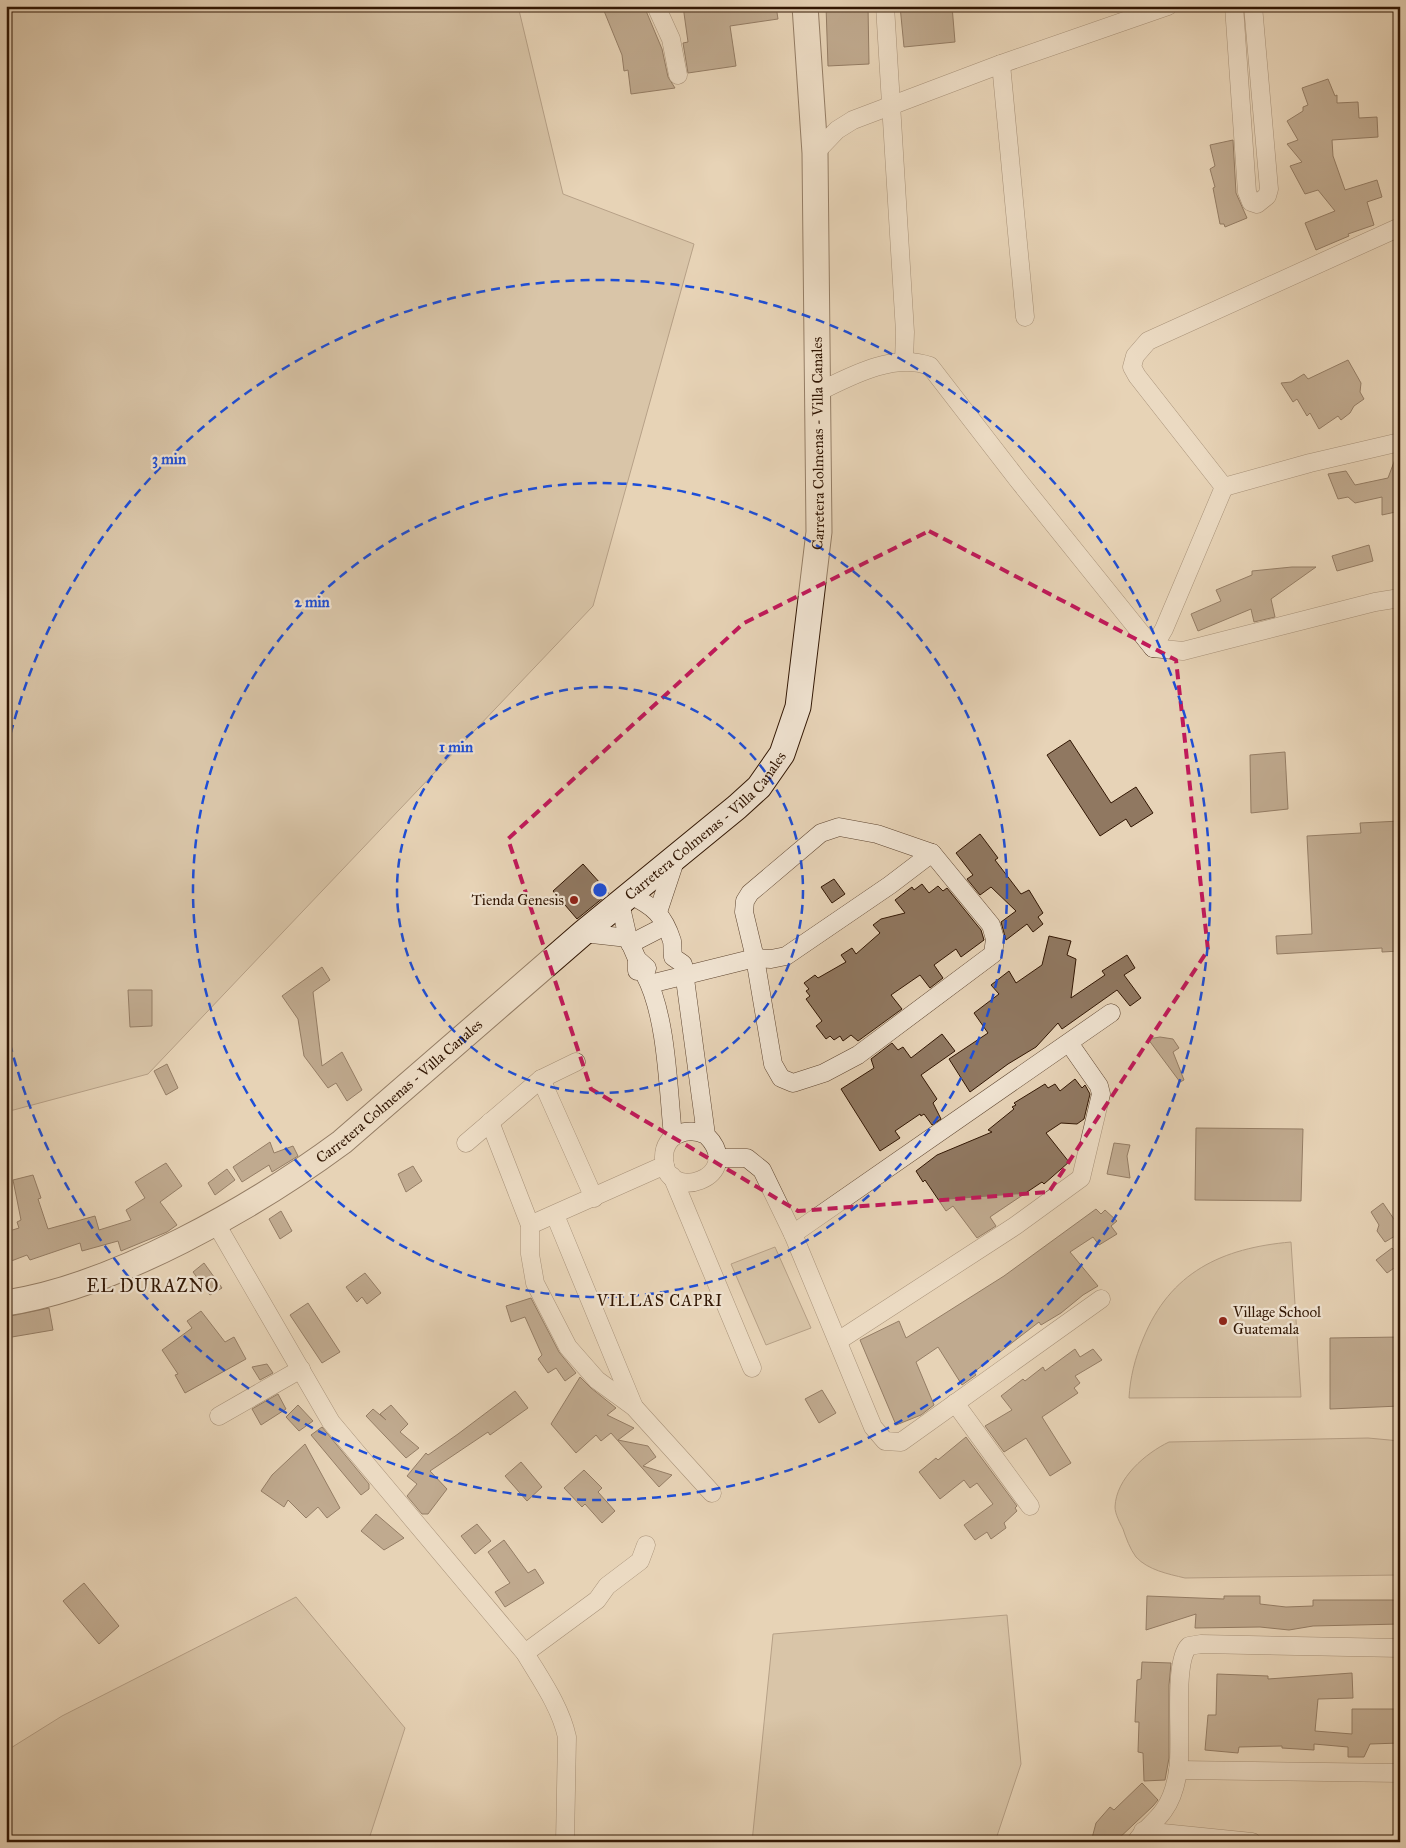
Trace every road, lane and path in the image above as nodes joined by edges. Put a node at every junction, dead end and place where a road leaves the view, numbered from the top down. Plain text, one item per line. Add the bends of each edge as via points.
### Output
1 (656, 6) edge
2 (805, 6) edge
3 (885, 6) edge
4 (1168, 6) edge
5 (1234, 6) edge
6 (1253, 6) edge
7 (1001, 64) junction
8 (678, 75) dead end
9 (892, 104) junction
10 (816, 153) junction
11 (1400, 227) edge
12 (1025, 318) dead end
13 (904, 361) junction
14 (816, 393) junction
15 (1400, 442) edge
16 (1224, 487) junction
17 (1400, 598) edge
18 (1153, 648) junction
19 (932, 853) junction
20 (676, 858) junction
21 (625, 899) junction
22 (662, 919) junction
23 (583, 934) junction
24 (755, 958) junction
25 (638, 960) junction
26 (685, 970) junction
27 (1111, 1013) dead end
28 (1069, 1043) junction
29 (576, 1062) dead end
30 (541, 1079) junction
31 (490, 1122) junction
32 (706, 1135) junction
33 (673, 1136) junction
34 (466, 1143) dead end
35 (718, 1158) junction
36 (668, 1170) junction
37 (594, 1198) junction
38 (555, 1215) junction
39 (216, 1222) junction
40 (530, 1225) junction
41 (793, 1234) junction
42 (1101, 1299) dead end
43 (6, 1303) edge
44 (838, 1341) junction
45 (752, 1368) dead end
46 (301, 1369) junction
47 (955, 1403) junction
48 (634, 1407) junction
49 (219, 1416) dead end
50 (712, 1492) dead end
51 (1030, 1506) dead end
52 (646, 1545) dead end
53 (1400, 1648) edge
54 (525, 1653) junction
55 (1178, 1770) junction
56 (1400, 1773) edge
57 (1140, 1836) edge
58 (565, 1842) edge
59 (1252, 1842) edge

1 - 8 street via 671,39
2 - 10 street, Carretera Colmenas - Villa Canales
3 - 9 street
4 - 7 street
5 - 6 street via 1247,192 1251,202 1257,204 1268,196 1269,189
7 - 9 street
7 - 12 street
9 - 10 street via 845,125
9 - 13 street
10 - 14 street, Carretera Colmenas - Villa Canales
11 - 16 street via 1148,341 1136,356 1132,367 1137,376
13 - 14 street via 855,374
13 - 18 street via 916,360 930,366
14 - 20 street, Carretera Colmenas - Villa Canales via 819,532 798,707 782,754 768,776
15 - 16 street
16 - 18 street
17 - 18 street via 1183,651
19 - 24 street via 786,956
19 - 24 street via 877,834 839,827 821,833 750,893 745,901 744,912
19 - 24 street via 991,925 995,939 993,954 858,1055 824,1074 801,1081 793,1083 781,1078 773,1064
20 - 21 street, Carretera Colmenas - Villa Canales
20 - 22 street
21 - 22 street via 650,904
21 - 23 street, Carretera Colmenas - Villa Canales
21 - 25 street
22 - 25 street
22 - 26 street via 673,943 673,957
23 - 25 street
23 - 39 street, Carretera Colmenas - Villa Canales via 342,1142
24 - 26 street
25 - 26 street
25 - 33 street via 661,1028
26 - 32 street
27 - 28 street
28 - 41 street
28 - 44 street via 1099,1086 1101,1094 1081,1178 1015,1226
29 - 30 street
30 - 31 street
30 - 37 street
31 - 34 street
31 - 40 street
32 - 33 street via 690,1130
32 - 35 street
33 - 36 street via 664,1152
35 - 36 street via 711,1174 696,1183 679,1181
35 - 41 street via 747,1158 762,1170
36 - 37 street
36 - 45 street
37 - 38 street
38 - 40 street
38 - 48 street
39 - 43 street, Carretera Colmenas - Villa Canales via 140,1261 58,1290
39 - 46 street
40 - 48 street via 530,1254 536,1282 568,1347 597,1380
41 - 44 street
42 - 47 street
44 - 47 street via 873,1427 886,1441 901,1442
46 - 49 street
46 - 54 street via 331,1422 348,1444
47 - 51 street
48 - 50 street
52 - 54 street via 640,1561 607,1586 597,1600
53 - 55 street via 1189,1646 1182,1658
54 - 58 street via 564,1721 567,1737
55 - 56 street
55 - 57 street via 1164,1810
57 - 59 street

